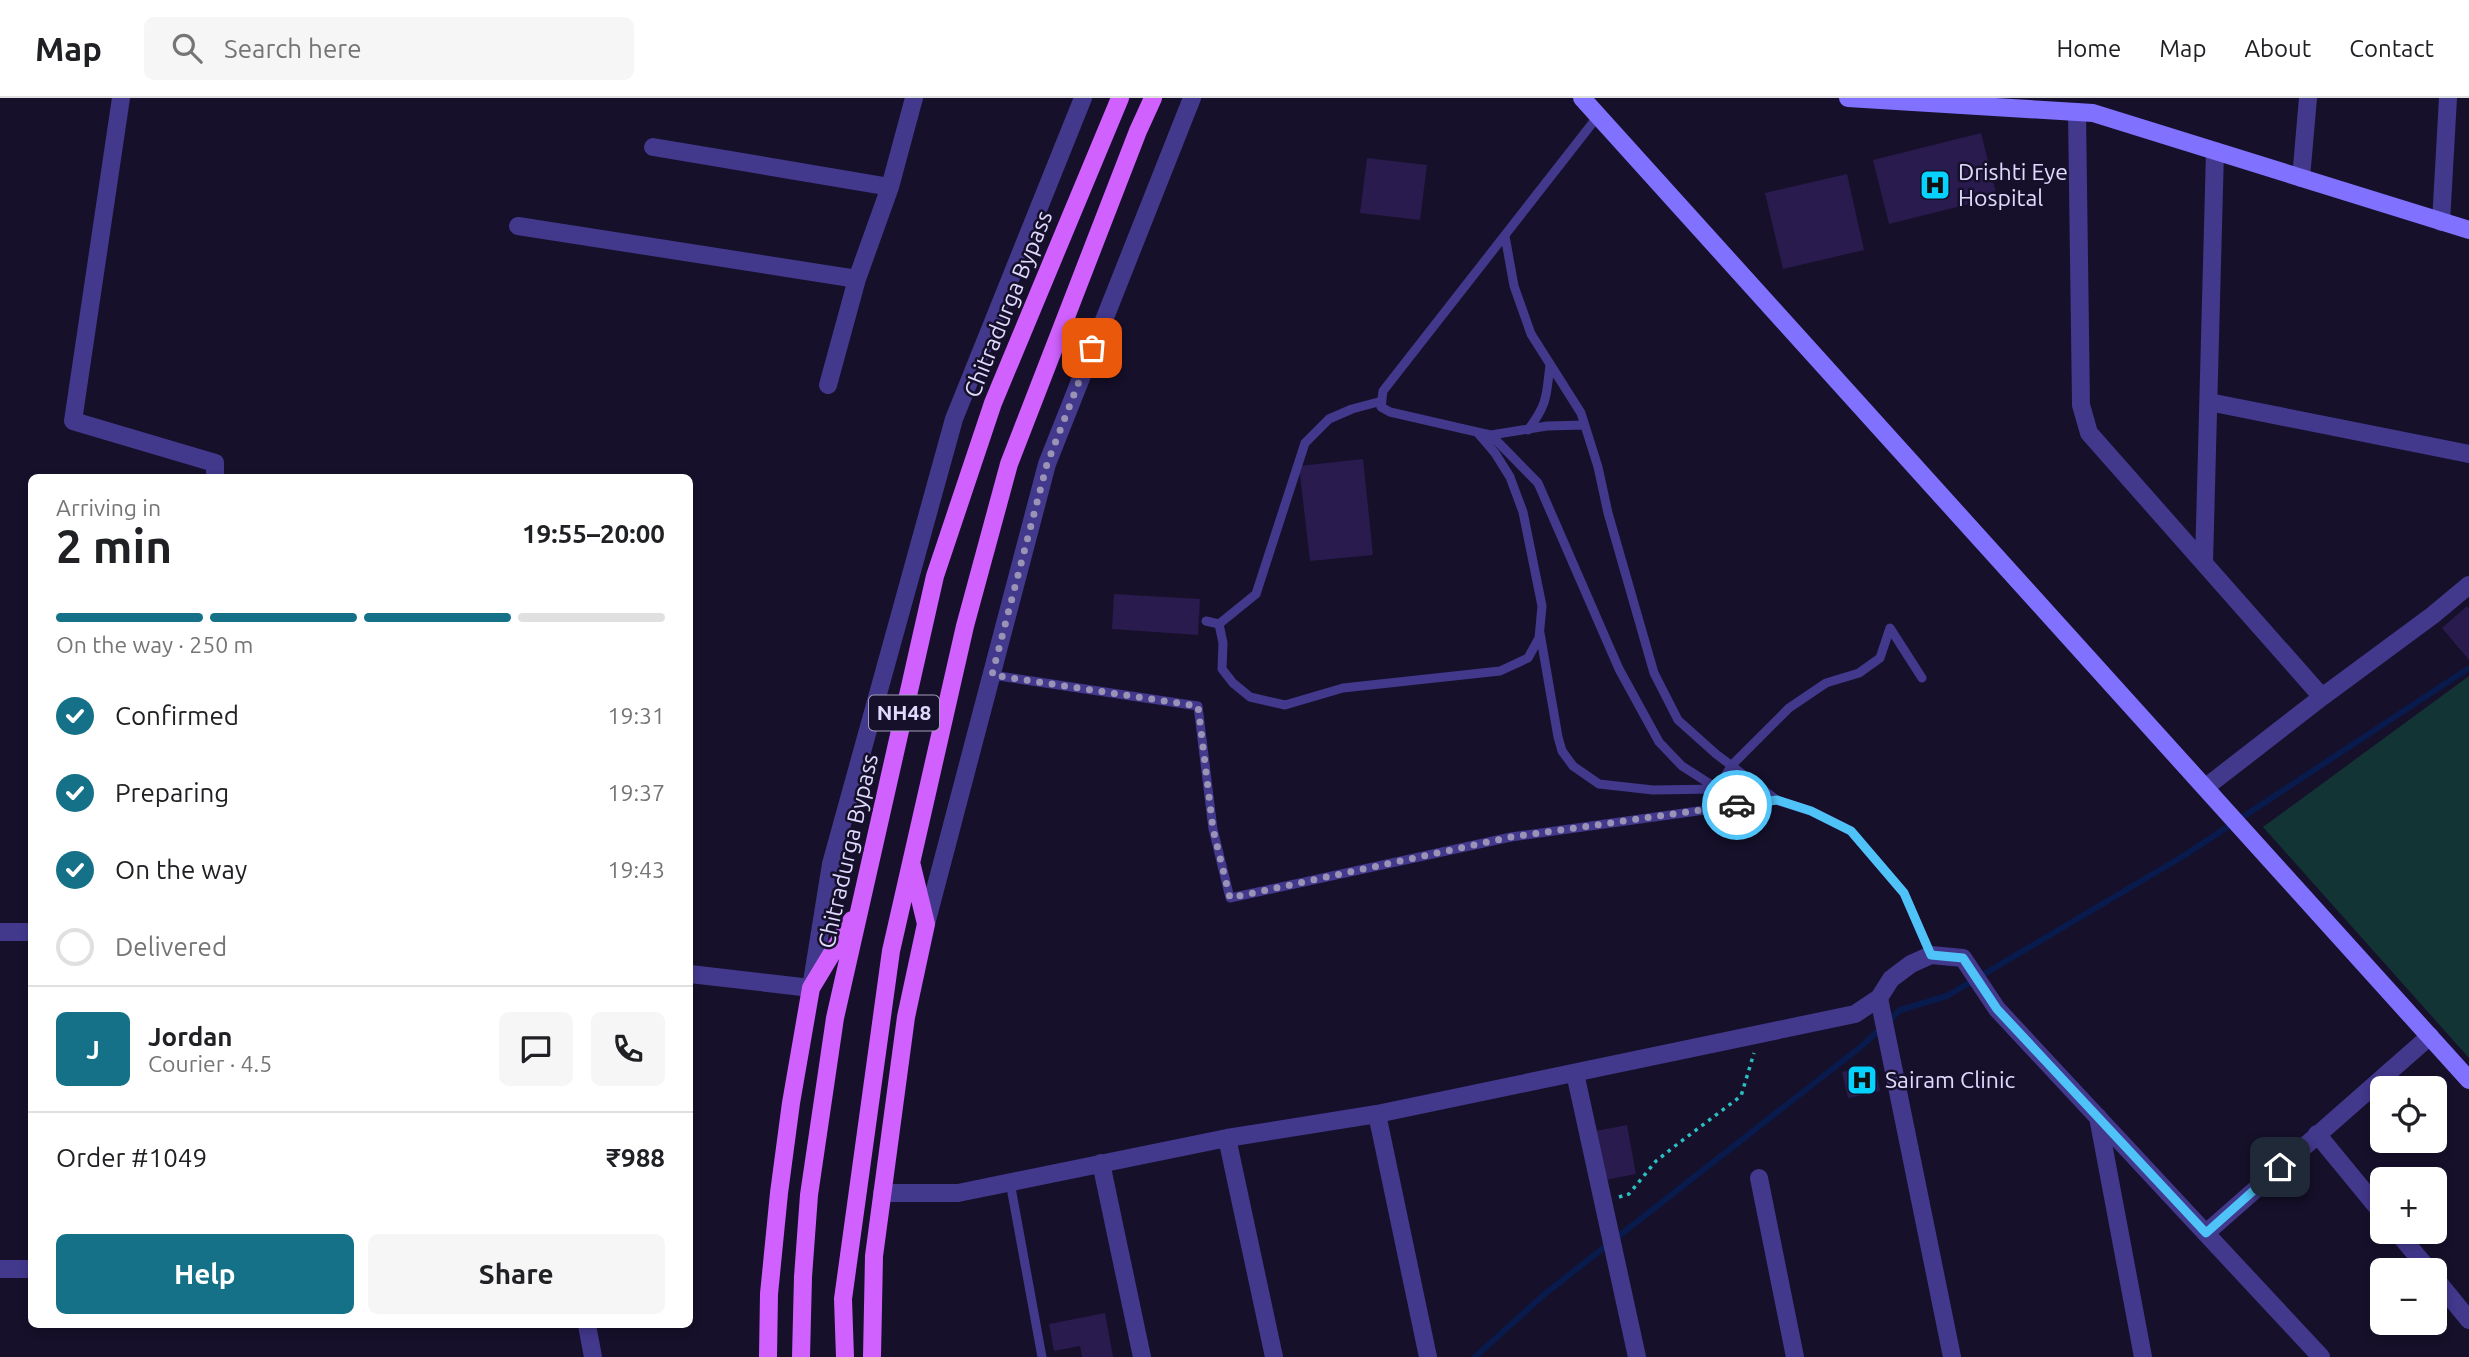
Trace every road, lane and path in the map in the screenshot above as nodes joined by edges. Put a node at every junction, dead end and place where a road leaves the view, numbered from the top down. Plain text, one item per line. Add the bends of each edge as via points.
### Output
1 (121, 98) edge
2 (914, 98) edge
3 (1083, 98) edge
4 (1120, 98) edge
5 (1153, 98) edge
6 (1192, 98) edge
7 (1582, 98) edge
8 (1848, 98) edge
9 (2308, 98) edge
10 (2448, 98) edge
11 (2077, 112) junction
12 (1598, 116) junction
13 (653, 147) dead end
14 (2216, 151) junction
15 (2301, 178) junction
16 (890, 187) junction
17 (2441, 222) junction
18 (518, 226) dead end
19 (2469, 230) edge
20 (1505, 236) junction
21 (857, 279) junction
22 (1550, 365) junction
23 (828, 385) dead end
24 (1382, 401) junction
25 (2209, 402) junction
26 (1585, 425) junction
27 (1528, 430) junction
28 (1477, 432) junction
29 (1492, 435) junction
30 (2469, 454) edge
31 (215, 474) edge
32 (2204, 564) junction
33 (2469, 585) edge
34 (1206, 621) dead end
35 (1219, 624) junction
36 (1539, 630) junction
37 (992, 675) junction
38 (1922, 678) dead end
39 (2322, 697) junction
40 (1731, 766) junction
41 (2206, 788) junction
42 (1718, 789) junction
43 (1777, 800) junction
44 (912, 863) junction
45 (861, 905) junction
46 (926, 924) junction
47 (0, 932) edge
48 (28, 932) edge
49 (1931, 955) junction
50 (693, 974) edge
51 (811, 988) junction
52 (1879, 998) junction
53 (1764, 1033) junction
54 (2430, 1036) junction
55 (1575, 1073) junction
56 (2469, 1080) edge
57 (1377, 1114) junction
58 (2098, 1117) junction
59 (2317, 1134) junction
60 (1227, 1138) junction
61 (1101, 1164) junction
62 (1759, 1178) dead end
63 (1010, 1182) junction
64 (882, 1193) junction
65 (2370, 1198) edge
66 (1603, 1201) junction
67 (2206, 1233) junction
68 (2407, 1244) edge
69 (2419, 1258) edge
70 (0, 1269) edge
71 (28, 1269) edge
72 (2447, 1293) edge
73 (2469, 1320) edge
74 (588, 1328) edge
75 (593, 1357) edge
76 (768, 1357) edge
77 (801, 1357) edge
78 (845, 1357) edge
79 (872, 1357) edge
80 (1042, 1357) edge
81 (1142, 1357) edge
82 (1274, 1357) edge
83 (1429, 1357) edge
84 (1637, 1357) edge
85 (1795, 1357) edge
86 (1952, 1357) edge
87 (2143, 1357) edge
88 (2321, 1357) edge

1 - 31 street via 73,421 215,463
2 - 16 street
3 - 51 street via 954,419 831,864
4 - 45 main road, Chitradurga Bypass / NH48 via 993,403 936,576
5 - 44 main road, NH48 via 1009,464 965,626
6 - 37 street via 1047,464
7 - 12 street
8 - 11 street
9 - 15 street
10 - 17 street
11 - 14 street
11 - 32 street via 2081,405 2089,433
12 - 20 lane
12 - 41 street
13 - 16 street
14 - 15 street
14 - 25 street
15 - 17 street
16 - 21 street
17 - 19 street
18 - 21 street
20 - 22 lane via 1522,310
20 - 24 lane via 1383,391
21 - 23 street
22 - 26 lane
22 - 27 lane via 1543,410
24 - 28 lane via 1381,407 1391,412
24 - 35 lane via 1329,419 1305,443 1256,594
25 - 30 street
25 - 32 street
26 - 27 lane
26 - 40 lane via 1654,673 1678,720
27 - 29 lane
28 - 29 lane
28 - 36 lane via 1510,477 1524,512 1542,606
29 - 42 lane via 1538,483 1619,669 1659,742 1682,766
32 - 39 street
33 - 39 street
34 - 35 lane
35 - 36 lane via 1222,669 1233,683 1250,697 1285,705 1343,688 1500,671 1528,659
36 - 42 lane via 1558,737 1573,766 1599,784 1653,790
37 - 43 lane via 1198,706 1213,829 1230,898 1511,837
37 - 46 street
38 - 40 lane via 1890,628 1880,658 1859,673 1826,683 1789,708
39 - 41 street
40 - 42 lane
40 - 43 lane
41 - 54 street
42 - 43 lane
43 - 49 lane via 1851,831 1904,893
44 - 46 main road
44 - 78 main road, NH48 via 891,951 843,1299
45 - 51 main road
45 - 77 main road, Chitradurga Bypass / NH48 via 835,1018 808,1195
46 - 64 main road via 906,1017
47 - 48 street
49 - 52 street via 1891,979
49 - 58 street via 1963,958 1997,1009
50 - 51 street
51 - 76 main road via 779,1193
52 - 53 street via 1855,1014
52 - 86 street
53 - 55 street
53 - 66 path via 1741,1096 1656,1161 1629,1194
54 - 56 street
54 - 59 street
55 - 57 street
55 - 66 street
57 - 60 street
57 - 83 street
58 - 67 street
58 - 87 street
59 - 65 street
59 - 67 street
60 - 61 street
60 - 82 street
61 - 63 street
61 - 81 street
62 - 85 street
63 - 64 street via 957,1193
63 - 80 lane
64 - 79 main road via 874,1256
66 - 84 street
67 - 88 street
68 - 69 street
70 - 71 street
72 - 73 street
74 - 75 street

